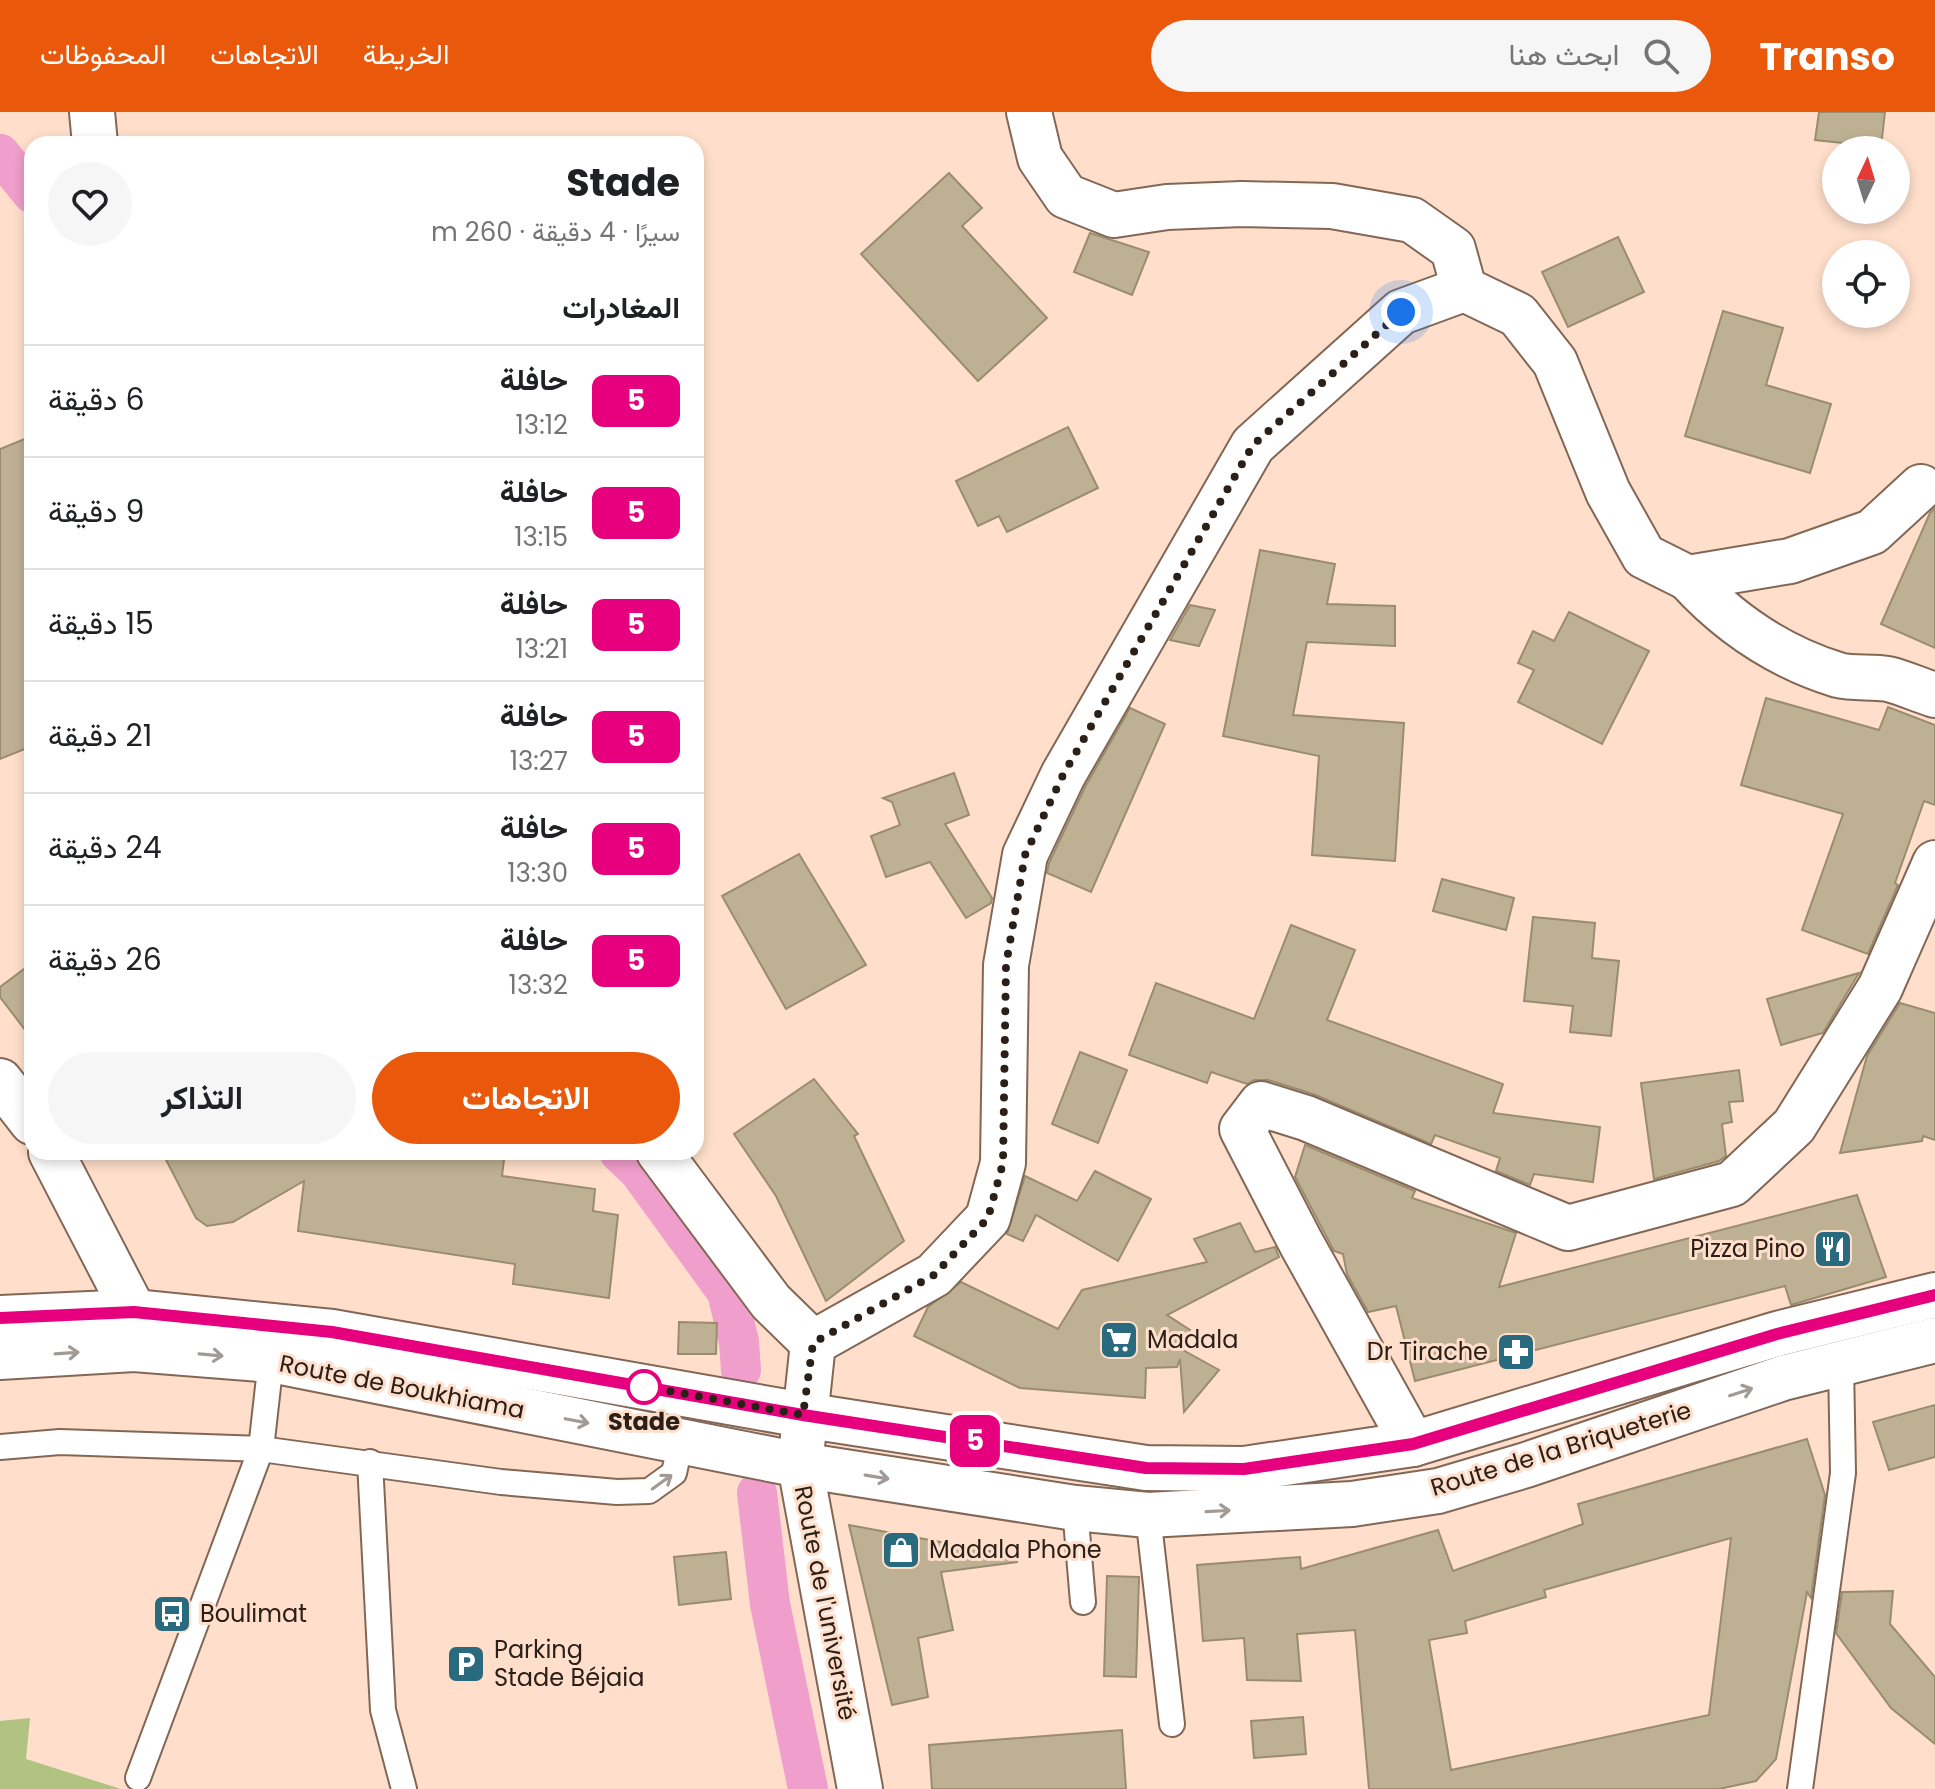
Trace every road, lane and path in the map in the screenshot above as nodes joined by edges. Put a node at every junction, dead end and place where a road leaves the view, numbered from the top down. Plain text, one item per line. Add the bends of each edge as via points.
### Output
1 (92, 112) edge
2 (1029, 112) edge
3 (94, 136) edge
4 (1464, 289) junction
5 (1921, 487) dead end
6 (1688, 578) junction
7 (1935, 695) edge
8 (1935, 863) edge
9 (0, 1081) edge
10 (24, 1112) edge
11 (55, 1160) edge
12 (665, 1160) edge
13 (1935, 1295) edge
14 (0, 1318) edge
15 (134, 1330) junction
16 (1935, 1340) edge
17 (813, 1343) junction
18 (0, 1357) edge
19 (271, 1360) junction
20 (1841, 1364) junction
21 (803, 1415) junction
22 (681, 1441) junction
23 (1413, 1444) junction
24 (0, 1447) edge
25 (261, 1449) junction
26 (370, 1462) junction
27 (800, 1465) junction
28 (1075, 1508) junction
29 (1148, 1515) junction
30 (1083, 1602) dead end
31 (1172, 1724) dead end
32 (138, 1778) dead end
33 (404, 1789) edge
34 (860, 1789) edge
35 (1800, 1789) edge

1 - 3 street
2 - 4 street via 1040,158 1066,196 1114,215 1242,204 1332,206 1412,220 1453,249
4 - 6 street via 1518,315 1546,350 1608,492 1644,556
4 - 17 street via 1401,312 1253,445 1063,775 1025,855 1006,965 1003,1163 988,1218 934,1275
5 - 6 street via 1872,532 1790,561
6 - 7 street via 1753,636 1805,661 1841,676 1886,679
8 - 23 street via 1880,988 1794,1126 1732,1184 1568,1228 1261,1104 1242,1129
9 - 10 street
11 - 15 street
12 - 17 street via 771,1302
13 - 23 street, Route de la Briqueterie via 1777,1334
14 - 15 street, Route de Boukhiama
18 -> 15 street, Route de Boukhiama
15 -> 19 street, Route de Boukhiama
15 - 21 street, Route de Boukhiama via 332,1332
16 - 20 street, Route de la Briqueterie
17 - 21 street, Route de l'université
19 -> 22 street, Route de Boukhiama
19 - 25 lane
29 -> 20 street, Route de la Briqueterie via 1352,1504 1438,1491 1783,1378
20 - 35 lane via 1843,1473
21 - 23 street, Route de la Briqueterie via 1146,1468 1244,1469
21 - 27 street, Route de l'université
26 -> 22 lane via 501,1482 649,1491 674,1473
22 - 27 street, Route de Boukhiama
24 - 25 lane via 60,1442
25 - 26 lane
25 - 32 lane
26 - 33 lane via 383,1710
27 -> 28 street, Route de la Briqueterie
27 - 34 street, Route de l'université
28 - 29 street, Route de la Briqueterie
28 - 30 lane
29 - 31 lane

